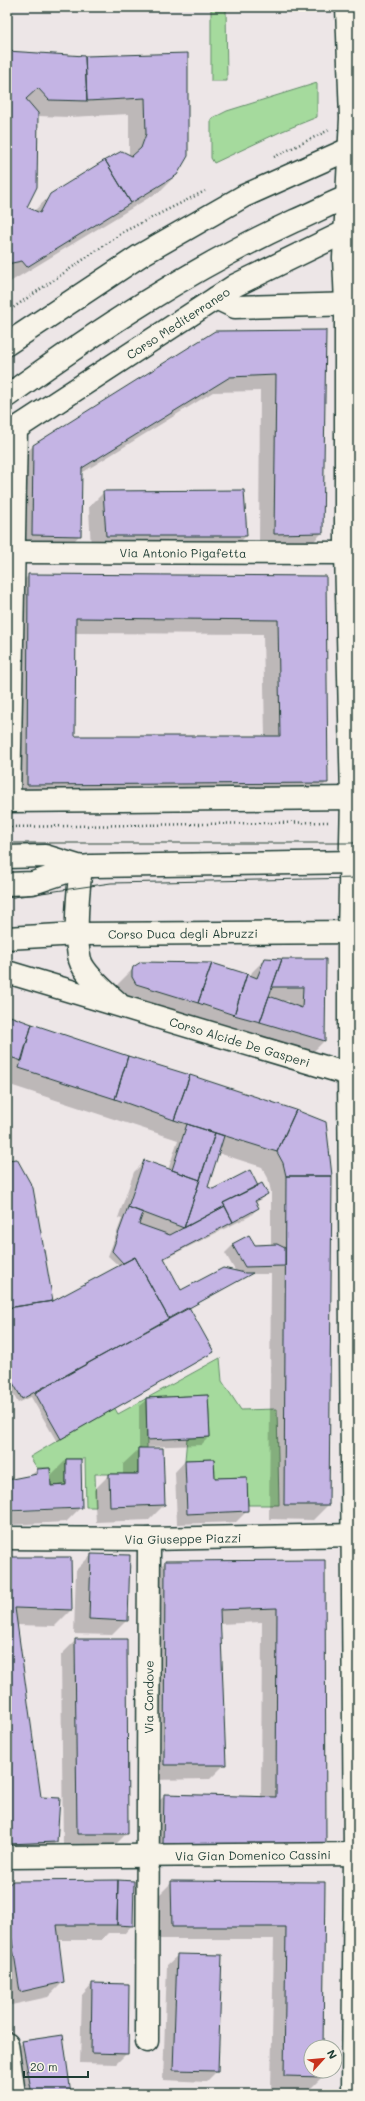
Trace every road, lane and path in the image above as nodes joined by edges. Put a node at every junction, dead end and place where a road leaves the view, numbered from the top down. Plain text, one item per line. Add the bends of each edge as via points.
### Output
1 (347, 7) edge
2 (354, 147) edge
3 (352, 195) edge
4 (352, 228) edge
5 (216, 298) junction
6 (352, 304) edge
7 (7, 344) edge
8 (7, 396) edge
9 (12, 433) edge
10 (10, 552) edge
11 (352, 552) edge
12 (355, 798) edge
13 (8, 801) edge
14 (352, 822) junction
15 (7, 827) edge
16 (7, 857) edge
17 (354, 862) edge
18 (81, 867) junction
19 (7, 884) edge
20 (354, 932) edge
21 (78, 934) junction
22 (7, 938) edge
23 (7, 972) edge
24 (121, 1006) junction
25 (353, 1076) edge
26 (355, 1535) edge
27 (7, 1538) edge
28 (149, 1539) junction
29 (357, 1854) edge
30 (148, 1856) junction
31 (7, 1857) edge
32 (147, 2041) dead end
33 (7, 2044) edge
34 (14, 2094) edge
35 (353, 2094) edge

1 - 2 street
2 - 3 street
2 - 7 street via 244,196 141,255
3 - 4 street
3 - 8 street via 249,242 203,267 72,348
4 - 5 street, Corso Mediterraneo
4 - 6 street
5 - 6 street via 235,307
5 - 9 street, Corso Mediterraneo
6 - 11 street
9 - 10 street
10 - 11 street, Via Antonio Pigafetta
10 - 13 street
11 - 12 street
12 - 13 street
12 - 14 street
14 - 15 path
14 - 17 street
16 - 18 street via 45,856
17 - 18 street
17 - 20 street
18 - 19 street via 33,883
18 - 21 street, Corso Alcide De Gasperi
20 - 21 street, Corso Duca degli Abruzzi
20 - 25 street
21 - 22 street, Corso Duca degli Abruzzi
21 - 24 street, Corso Alcide De Gasperi via 80,961 96,982
23 - 24 street, Corso Alcide De Gasperi
24 - 25 street, Corso Alcide De Gasperi
25 - 26 street
26 - 28 street, Via Giuseppe Piazzi
26 - 29 street
27 - 28 street, Via Giuseppe Piazzi
28 - 30 street, Via Condove
29 - 30 street, Via Gian Domenico Cassini
29 - 35 street
30 - 31 street, Via Gian Domenico Cassini
30 - 32 street
33 - 34 street

